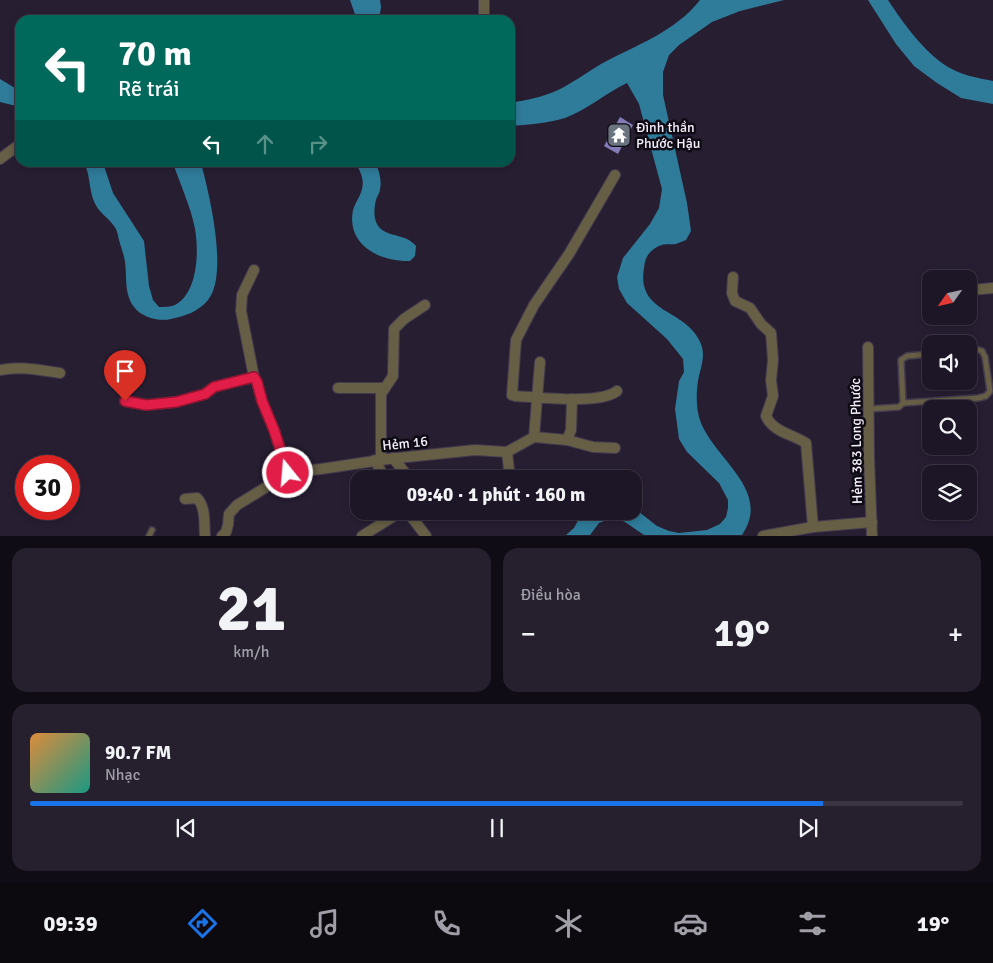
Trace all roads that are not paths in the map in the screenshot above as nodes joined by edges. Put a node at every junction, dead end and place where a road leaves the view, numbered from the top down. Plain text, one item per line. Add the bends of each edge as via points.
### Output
1 (484, 0) edge
2 (484, 15) edge
3 (15, 148) edge
4 (0, 159) edge
5 (615, 174) dead end
6 (254, 270) dead end
7 (733, 277) dead end
8 (993, 288) edge
9 (978, 289) edge
10 (425, 305) dead end
11 (868, 347) dead end
12 (977, 350) edge
13 (922, 355) edge
14 (540, 362) dead end
15 (0, 370) edge
16 (60, 373) dead end
17 (254, 377) junction
18 (338, 388) dead end
19 (385, 388) junction
20 (617, 391) dead end
21 (537, 397) junction
22 (572, 399) junction
23 (125, 401) dead end
24 (903, 403) junction
25 (869, 409) junction
26 (534, 437) junction
27 (567, 440) junction
28 (615, 448) dead end
29 (507, 452) junction
30 (393, 458) junction
31 (378, 460) junction
32 (382, 470) edge
33 (403, 470) edge
34 (509, 470) edge
35 (288, 473) junction
36 (185, 498) dead end
37 (388, 520) edge
38 (414, 520) edge
39 (872, 522) junction
40 (813, 526) junction
41 (205, 536) edge
42 (222, 536) edge
43 (362, 536) edge
44 (426, 536) edge
45 (763, 536) edge
46 (872, 536) edge

1 - 2 street
3 - 4 street
5 - 21 street via 516,340 512,395
6 - 17 street via 242,295 241,311
7 - 40 street via 735,301 750,308 771,333 773,396 766,416 769,423 806,443
8 - 9 street
10 - 19 street via 394,329 393,376
11 - 25 street, Hẻm 383 Long Phước
12 - 24 lane via 985,357 990,391 986,396
13 - 24 lane via 901,360
14 - 21 street
15 - 16 street via 29,368
17 - 23 street via 214,387 205,394 176,402 146,405
17 - 35 street
18 - 19 street
19 - 31 street via 381,394
20 - 22 street via 600,398
21 - 22 street
21 - 26 street
22 - 27 street via 571,430
24 - 25 lane
25 - 39 street, Hẻm 383 Long Phước
26 - 27 street
26 - 29 street
27 - 28 street via 593,448
29 - 30 street, Hẻm 16 via 475,450
29 - 34 street
30 - 31 street, Hẻm 16
30 - 33 street
31 - 32 street
31 - 35 street, Hẻm 16
35 - 42 street, Hẻm 16 via 236,505 229,514 226,532
36 - 41 street via 200,501
37 - 43 street
38 - 44 street
39 - 40 street
39 - 46 street, Hẻm 383 Long Phước
40 - 45 street

